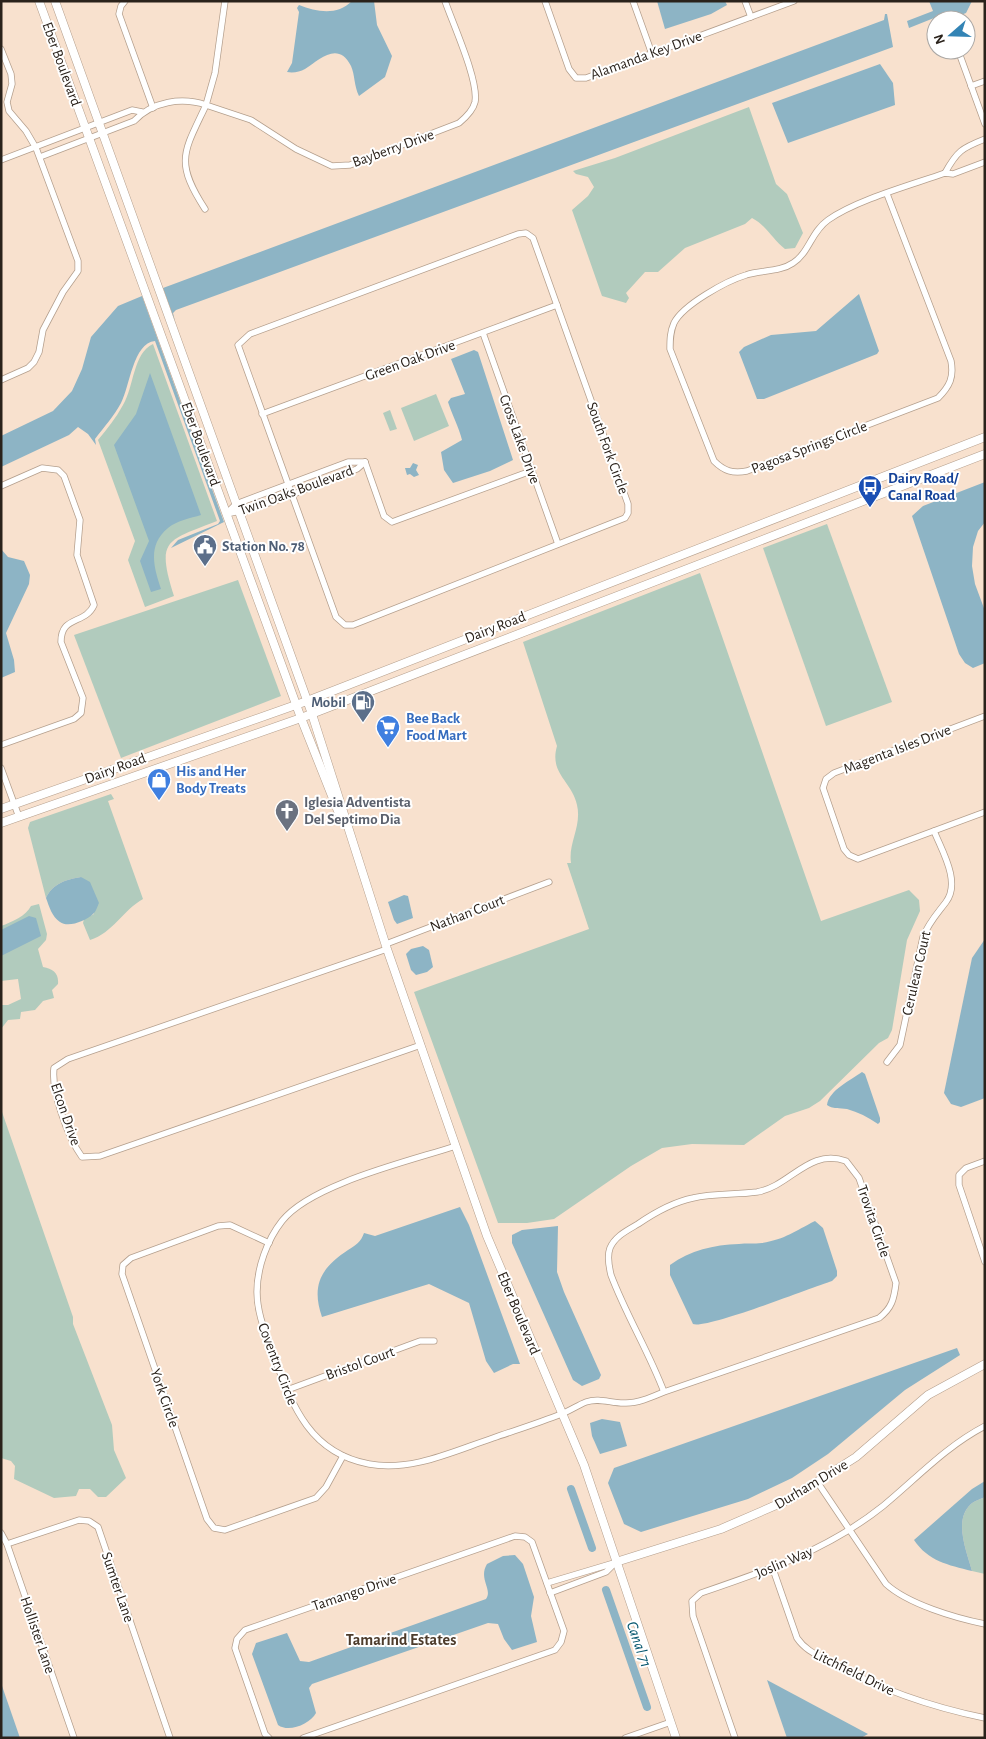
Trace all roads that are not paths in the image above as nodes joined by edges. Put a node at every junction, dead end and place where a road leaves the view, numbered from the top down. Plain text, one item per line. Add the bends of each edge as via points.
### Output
1 (39, 1) edge
2 (55, 1) edge
3 (125, 1) edge
4 (225, 1) edge
5 (445, 1) edge
6 (545, 1) edge
7 (633, 1) edge
8 (746, 1) edge
9 (794, 1) edge
10 (751, 17) junction
11 (1, 48) edge
12 (652, 54) junction
13 (962, 60) edge
14 (985, 81) edge
15 (971, 86) junction
16 (206, 105) junction
17 (152, 108) junction
18 (142, 112) junction
19 (98, 122) junction
20 (985, 124) edge
21 (85, 128) junction
22 (103, 134) junction
23 (90, 139) junction
24 (985, 139) edge
25 (55, 140) junction
26 (36, 148) junction
27 (59, 150) junction
28 (40, 157) junction
29 (1, 160) edge
30 (985, 162) edge
31 (944, 173) junction
32 (887, 194) junction
33 (205, 208) dead end
34 (557, 305) junction
35 (483, 333) junction
36 (1, 380) edge
37 (262, 414) junction
38 (985, 437) edge
39 (985, 454) edge
40 (365, 462) junction
41 (531, 471) junction
42 (893, 473) junction
43 (287, 485) junction
44 (1, 486) edge
45 (898, 486) junction
46 (290, 494) junction
47 (238, 508) junction
48 (226, 514) junction
49 (558, 544) junction
50 (693, 549) junction
51 (699, 565) junction
52 (307, 700) junction
53 (297, 704) junction
54 (312, 714) junction
55 (985, 716) edge
56 (302, 718) junction
57 (1, 745) edge
58 (1, 768) edge
59 (14, 804) junction
60 (1, 808) edge
61 (985, 812) edge
62 (19, 817) junction
63 (1, 823) edge
64 (934, 831) junction
65 (549, 882) dead end
66 (367, 886) junction
67 (387, 946) junction
68 (421, 1045) junction
69 (887, 1062) dead end
70 (456, 1146) junction
71 (985, 1161) edge
72 (269, 1243) junction
73 (985, 1262) edge
74 (434, 1342) dead end
75 (985, 1364) edge
76 (286, 1390) junction
77 (664, 1392) junction
78 (561, 1414) junction
79 (985, 1426) edge
80 (343, 1456) junction
81 (818, 1482) junction
82 (850, 1529) junction
83 (1, 1534) edge
84 (7, 1544) junction
85 (616, 1562) junction
86 (773, 1569) junction
87 (547, 1583) junction
88 (550, 1593) junction
89 (985, 1624) edge
90 (985, 1718) edge
91 (671, 1722) junction
92 (74, 1738) edge
93 (170, 1738) edge
94 (269, 1738) edge
95 (303, 1738) edge
96 (625, 1738) edge
97 (676, 1738) edge
98 (735, 1738) edge

1 - 21 street, Eber Boulevard
2 - 19 street, Eber Boulevard
3 - 17 street via 119,14
4 - 16 street via 215,73
5 - 16 street, Bayberry Drive via 475,86 475,103 459,123 350,164 332,166 296,149 251,120
6 - 12 street, Alamanda Key Drive via 569,69 576,78 586,78
7 - 12 street
8 - 10 street
9 - 10 street, Alamanda Key Drive
10 - 12 street, Alamanda Key Drive
11 - 26 street via 11,74 7,102 9,112
13 - 15 street
14 - 15 street
15 - 20 street
16 - 17 street, Bayberry Drive via 175,100
16 - 33 street via 187,146 184,161 194,191
17 - 18 street, Bayberry Drive
18 - 19 street, Bayberry Drive via 132,110
18 - 22 street, Bayberry Drive via 134,120
19 - 21 street, Bayberry Drive
19 - 22 street, Eber Boulevard
21 - 23 street, Eber Boulevard
21 - 25 street, Bayberry Drive
22 - 23 street, Bayberry Drive
22 - 47 street, Eber Boulevard
23 - 27 street, Bayberry Drive
23 - 48 street, Eber Boulevard
24 - 31 street via 962,148
25 - 26 street, Bayberry Drive
25 - 27 street
26 - 28 street
26 - 29 street, Bayberry Drive
27 - 28 street, Bayberry Drive
28 - 36 street via 78,261 78,271 52,310 34,362
30 - 31 street, Pagosa Springs Circle via 953,174
31 - 32 street, Pagosa Springs Circle
32 - 32 street, Pagosa Springs Circle via 951,360 952,380 946,390 938,398 747,471 735,473 722,468 714,461 670,349 675,321 702,296 724,283 746,274 795,263 827,221
34 - 35 street, Green Oak Drive
34 - 37 street, South Fork Circle via 533,238 526,233 518,234 250,334 238,345
34 - 49 street, South Fork Circle via 628,504 625,518
35 - 37 street, Green Oak Drive
35 - 41 street, Cross Lake Drive
37 - 43 street, South Fork Circle
38 - 42 street, Dairy Road
39 - 45 street, Dairy Road
40 - 41 street, Twin Oaks Boulevard via 384,516 392,522
40 - 43 street, Twin Oaks Boulevard via 348,462
40 - 46 street, Twin Oaks Boulevard via 357,469
41 - 49 street, Cross Lake Drive
42 - 45 street
42 - 50 street, Dairy Road
43 - 46 street, South Fork Circle
43 - 47 street, Twin Oaks Boulevard
44 - 57 street via 42,468 58,470 64,476 80,520 77,555 94,605 85,617 65,626 61,633 61,642 83,698 81,713 74,719
45 - 51 street, Dairy Road
46 - 47 street, Twin Oaks Boulevard
46 - 49 street, South Fork Circle via 336,617 345,625
47 - 48 street, Twin Oaks Boulevard
47 - 52 street, Eber Boulevard
48 - 53 street, Eber Boulevard
50 - 51 street
50 - 52 street, Dairy Road
51 - 54 street, Dairy Road
52 - 53 street, Dairy Road
52 - 54 street, Eber Boulevard
53 - 56 street, Eber Boulevard
53 - 59 street, Dairy Road
54 - 56 street, Dairy Road
54 - 66 street, Eber Boulevard
55 - 64 street, Magenta Isles Drive via 834,773 826,779 823,788 849,855 858,858
56 - 62 street, Dairy Road
56 - 66 street, Eber Boulevard
58 - 59 street
59 - 60 street, Dairy Road
59 - 62 street
61 - 64 street, Magenta Isles Drive
62 - 63 street, Dairy Road
64 - 69 street, Cerulean Court via 952,876 951,888 947,901 929,922 923,938 900,1045
65 - 67 street, Nathan Court
66 - 67 street, Eber Boulevard
67 - 68 street, Eber Boulevard
67 - 68 street, Elcon Drive via 68,1059 54,1068 52,1082 74,1146 82,1157 100,1156
68 - 70 street, Eber Boulevard
70 - 72 street, Coventry Circle via 327,1188 302,1202 282,1220
70 - 78 street, Eber Boulevard via 487,1236
71 - 73 street via 966,1168 960,1175 959,1185
72 - 76 street, Coventry Circle via 257,1292 261,1321
72 - 80 street, York Circle via 230,1225 218,1226 131,1258 123,1265 122,1274 207,1519 214,1528 225,1530 316,1498
74 - 76 street, Bristol Court via 420,1341
75 - 81 street, Durham Drive via 928,1396 856,1456
76 - 80 street, Coventry Circle via 298,1416 318,1440
77 - 77 street, Trovita Circle via 611,1274 610,1249 618,1236 647,1218 690,1199 762,1191 815,1160 836,1157 846,1161 859,1178 896,1284 889,1310 879,1318
77 - 78 street, Trovita Circle via 623,1404 606,1400 588,1402
78 - 80 street, Coventry Circle via 427,1460 396,1466 369,1464
78 - 85 street, Eber Boulevard via 584,1465
79 - 82 street, Joslin Way via 945,1452 883,1506
81 - 82 street
81 - 85 street, Durham Drive via 790,1499 721,1529
82 - 86 street, Joslin Way
82 - 89 street via 886,1584 897,1593 931,1608
83 - 84 street, Hollister Lane
84 - 92 street, Hollister Lane
84 - 93 street, Sumter Lane via 79,1520 89,1521 98,1527
85 - 87 street
85 - 88 street via 606,1572
85 - 91 street, Eber Boulevard
86 - 90 street, Litchfield Drive via 796,1638 804,1647 851,1673 906,1697
86 - 98 street, Joslin Way via 701,1593 692,1601 693,1616
87 - 88 street, Tamango Drive
87 - 94 street, Tamango Drive via 532,1542 515,1536 245,1630 237,1639 235,1648
88 - 95 street, Tamango Drive via 564,1632 555,1650
91 - 96 street
91 - 97 street, Eber Boulevard

